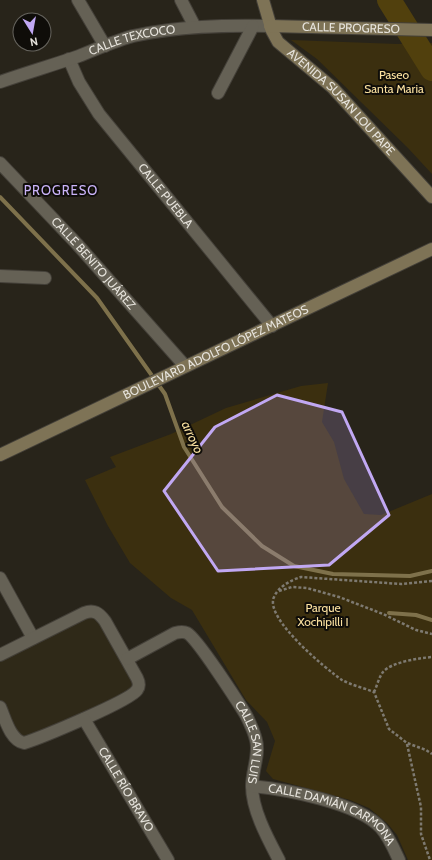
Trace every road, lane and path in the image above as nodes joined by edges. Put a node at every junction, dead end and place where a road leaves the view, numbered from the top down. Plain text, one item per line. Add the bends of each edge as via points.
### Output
1 (78, 0) edge
2 (181, 0) edge
3 (263, 0) edge
4 (253, 26) junction
5 (270, 26) junction
6 (195, 27) junction
7 (432, 30) edge
8 (105, 46) junction
9 (69, 59) junction
10 (0, 82) edge
11 (218, 93) dead end
12 (0, 163) edge
13 (432, 197) edge
14 (432, 249) edge
15 (0, 276) edge
16 (45, 278) dead end
17 (272, 326) junction
18 (182, 367) junction
19 (0, 454) edge
20 (0, 578) edge
21 (432, 582) edge
22 (278, 591) junction
23 (432, 634) edge
24 (33, 638) junction
25 (0, 654) edge
26 (432, 657) edge
27 (127, 659) junction
28 (374, 692) junction
29 (0, 709) edge
30 (84, 719) junction
31 (407, 743) junction
32 (432, 754) edge
33 (252, 786) junction
34 (168, 860) edge
35 (279, 860) edge
36 (399, 860) edge
37 (430, 860) edge

1 - 8 street
2 - 6 street
3 - 5 street, AVENIDA SUSAN LOU PAPE
4 - 5 street, CALLE TEXCOCO
4 - 6 street, CALLE TEXCOCO
4 - 11 street
5 - 7 street, CALLE PROGRESO
5 - 13 street, AVENIDA SUSAN LOU PAPE via 278,42 333,88
6 - 8 street, CALLE TEXCOCO via 132,36
8 - 9 street, CALLE TEXCOCO
9 - 10 street, CALLE TEXCOCO
9 - 17 street, CALLE PUEBLA via 78,82 99,114
12 - 18 street, CALLE BENITO JUÁREZ via 77,244
14 - 17 street, BOULEVARD ADOLFO LÓPEZ MATEOS
15 - 16 street
17 - 18 street, BOULEVARD ADOLFO LÓPEZ MATEOS
18 - 19 street, BOULEVARD ADOLFO LÓPEZ MATEOS
20 - 24 street
21 - 22 path via 401,584 300,577
22 - 23 path via 292,587 308,588 339,597 416,630
22 - 28 path via 274,597 274,608 286,630 316,659 343,680
24 - 25 street
24 - 27 street via 84,613 95,612 105,621
26 - 28 path via 401,662 384,671
27 - 30 street via 138,681 137,690
27 - 33 street, CALLE SAN LUIS via 175,633 182,632 190,636 226,684 254,731 257,754
28 - 31 path via 389,729
29 - 30 street via 12,735 19,742 33,740
30 - 34 street, CALLE RÍO BRAVO
31 - 32 path
31 - 37 path via 421,807 421,834
33 - 35 street, CALLE SAN LUIS via 257,812
33 - 36 street, CALLE DAMIÁN CARMONA via 321,799 363,814 381,828

